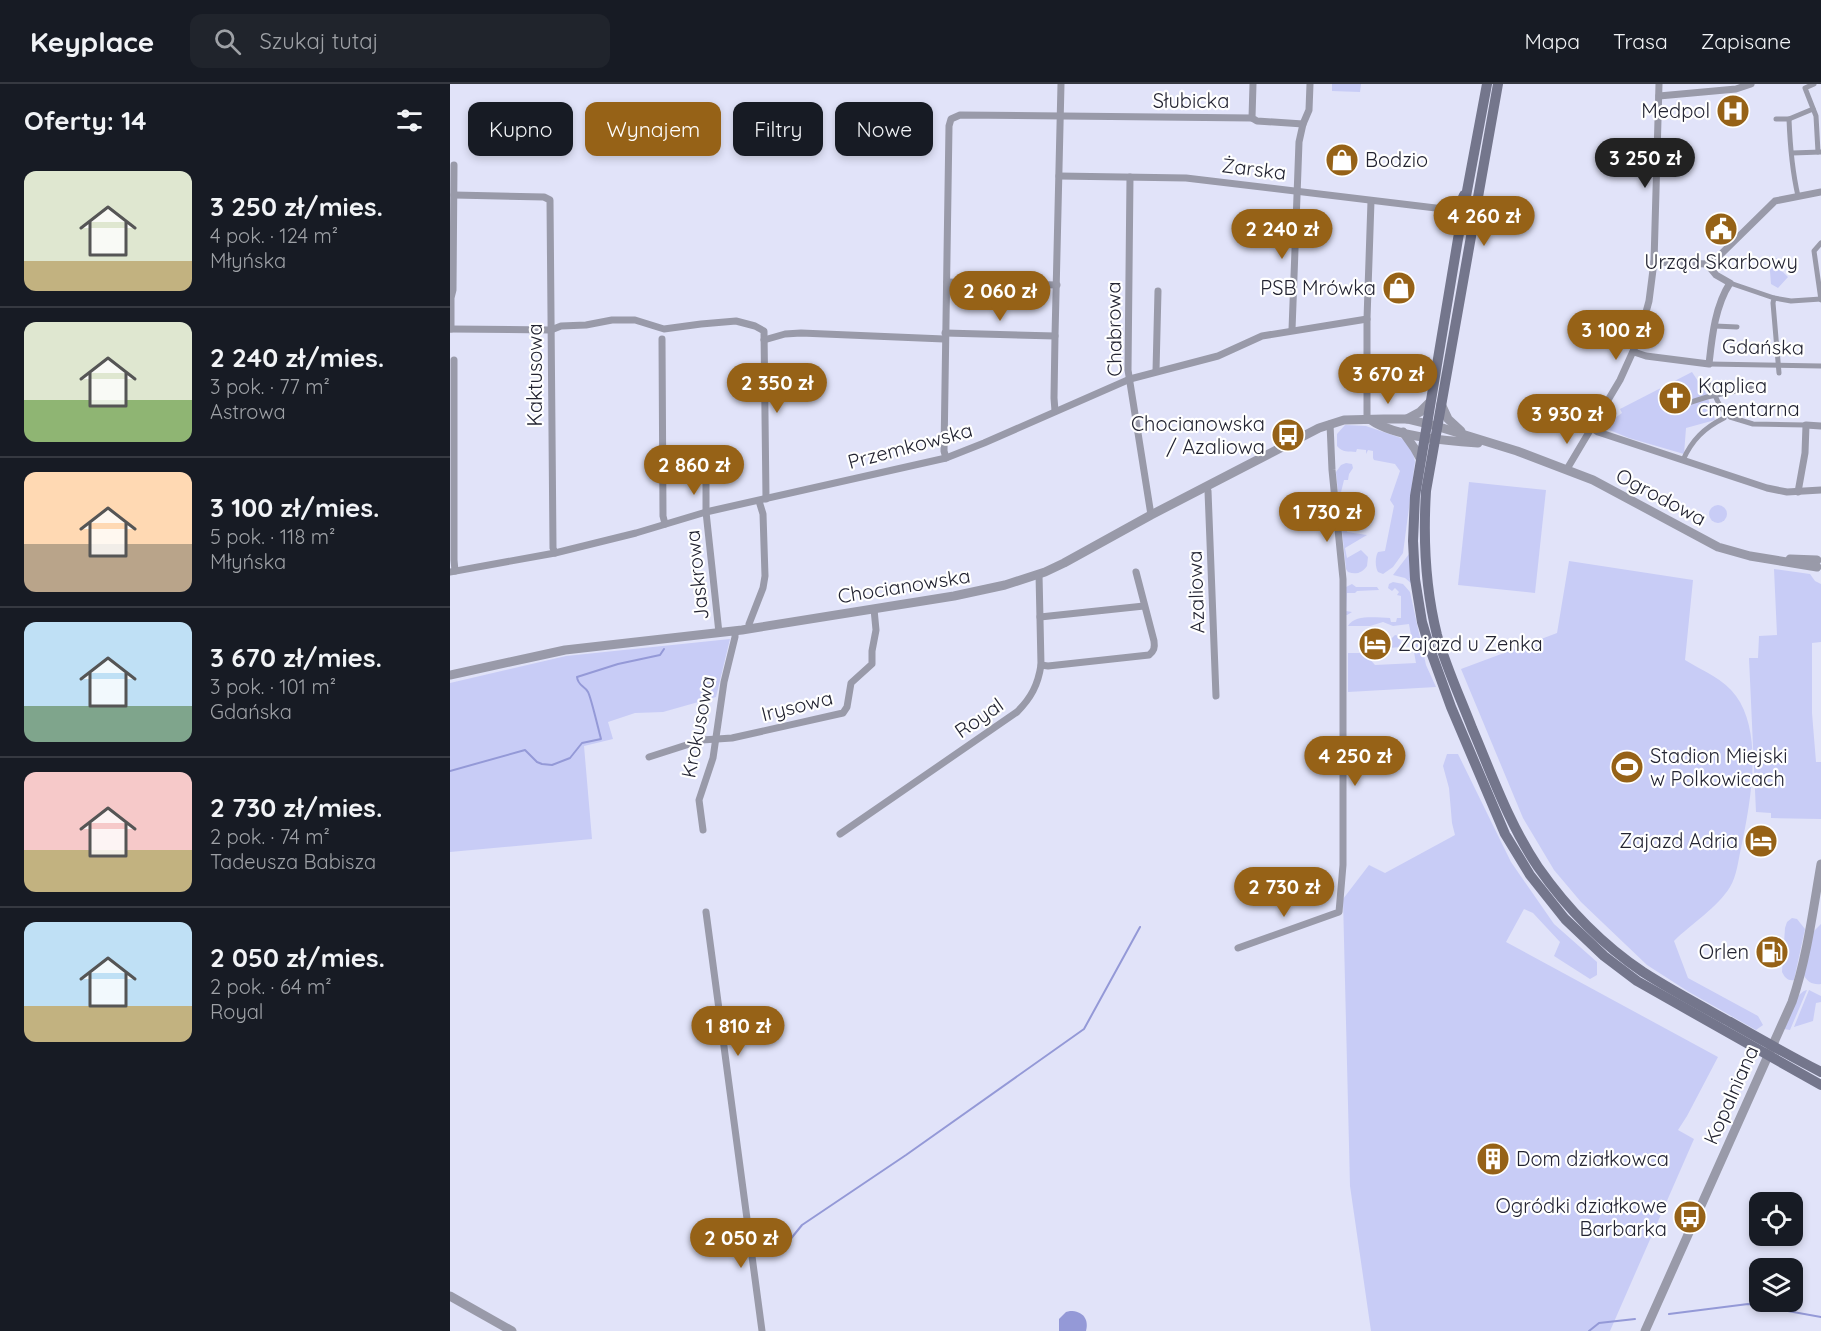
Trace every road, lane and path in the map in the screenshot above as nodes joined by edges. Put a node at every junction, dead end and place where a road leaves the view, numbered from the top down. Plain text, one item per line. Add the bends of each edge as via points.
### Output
1 (1061, 84) edge
2 (1253, 84) edge
3 (1310, 84) edge
4 (1487, 84) edge
5 (1498, 84) edge
6 (1659, 84) edge
7 (1751, 84) edge
8 (1814, 84) edge
9 (1659, 96) junction
10 (1813, 109) junction
11 (1060, 116) junction
12 (1252, 118) junction
13 (1776, 119) dead end
14 (1789, 119) junction
15 (1303, 124) junction
16 (1820, 152) edge
17 (1792, 153) junction
18 (454, 165) dead end
19 (1059, 176) junction
20 (1130, 177) junction
21 (1469, 184) junction
22 (1297, 191) junction
23 (1821, 192) edge
24 (454, 195) junction
25 (1798, 196) junction
26 (1371, 201) junction
27 (1444, 209) junction
28 (1458, 239) junction
29 (1821, 243) edge
30 (1654, 262) junction
31 (1707, 264) junction
32 (947, 282) junction
33 (1730, 283) junction
34 (1057, 285) junction
35 (1158, 291) dead end
36 (1774, 298) junction
37 (1821, 299) edge
38 (1367, 319) junction
39 (1714, 326) junction
40 (1737, 327) dead end
41 (451, 329) edge
42 (551, 330) junction
43 (1292, 330) junction
44 (945, 336) junction
45 (1055, 336) junction
46 (662, 339) dead end
47 (764, 340) junction
48 (1634, 352) junction
49 (454, 360) dead end
50 (1709, 364) junction
51 (1821, 366) edge
52 (1779, 370) junction
53 (1156, 371) junction
54 (1130, 379) junction
55 (1710, 385) dead end
56 (1756, 387) dead end
57 (1715, 395) junction
58 (1435, 403) junction
59 (1685, 404) dead end
60 (1739, 409) dead end
61 (1055, 411) junction
62 (1727, 415) junction
63 (1407, 419) junction
64 (1369, 420) junction
65 (1330, 424) junction
66 (1431, 425) junction
67 (1806, 425) junction
68 (1821, 426) edge
69 (1592, 428) junction
70 (1403, 432) junction
71 (1465, 435) junction
72 (1430, 437) junction
73 (1453, 442) junction
74 (1496, 444) junction
75 (1432, 455) junction
76 (946, 458) junction
77 (1420, 458) junction
78 (1683, 460) junction
79 (1568, 470) junction
80 (706, 479) dead end
81 (1206, 487) junction
82 (1821, 490) edge
83 (1798, 492) junction
84 (762, 500) junction
85 (706, 512) junction
86 (1151, 515) junction
87 (665, 524) junction
88 (555, 553) junction
89 (1819, 564) edge
90 (453, 572) edge
91 (1136, 572) dead end
92 (1039, 574) junction
93 (1144, 606) junction
94 (874, 609) junction
95 (1040, 617) junction
96 (749, 629) junction
97 (735, 631) junction
98 (719, 633) junction
99 (1041, 665) junction
100 (450, 675) edge
101 (1216, 696) dead end
102 (716, 738) junction
103 (650, 757) dead end
104 (703, 830) dead end
105 (840, 834) dead end
106 (1821, 864) edge
107 (706, 912) dead end
108 (1817, 917) edge
109 (1238, 948) dead end
110 (1770, 1051) junction
111 (1821, 1072) edge
112 (1821, 1085) edge
113 (450, 1296) edge
114 (512, 1331) edge
115 (762, 1331) edge
116 (1646, 1331) edge

1 - 11 street
2 - 12 street
3 - 15 street via 1309,110
4 - 21 main road
5 - 58 main road
6 - 9 street
7 - 9 street via 1736,89
8 - 10 street via 1804,88
9 - 30 street
10 - 14 street
10 - 16 street
11 - 12 street, Słubicka
11 - 19 street
11 - 32 street, Słubicka via 951,119
12 - 15 street, Słubicka
13 - 14 street
14 - 17 street
15 - 22 street
16 - 17 street
17 - 25 street
18 - 24 street
19 - 20 street, Żarska
19 - 34 street
20 - 22 street, Żarska via 1186,178
20 - 54 street, Chabrowa
21 - 27 main road via 1460,203
21 - 28 main road
22 - 26 street, Żarska
22 - 43 street
23 - 25 street
24 - 41 street
24 - 42 street, Kaktusowa via 550,200
25 - 31 street via 1775,201
26 - 27 street, Żarska
26 - 38 street
27 - 28 main road via 1456,219
28 - 58 main road
29 - 37 street via 1814,251
30 - 31 street
30 - 48 street via 1649,301
31 - 33 street
32 - 34 street
32 - 44 street
33 - 36 street
33 - 39 street
34 - 45 street
35 - 53 street
36 - 37 street
36 - 52 street
38 - 43 street, Przemkowska
38 - 64 street
39 - 40 street
39 - 50 street
41 - 42 street
42 - 47 street via 612,320 634,320 664,329 736,321 764,331
42 - 88 street, Kaktusowa
43 - 53 street, Przemkowska via 1262,336 1218,356
44 - 45 street
44 - 47 street via 801,333
44 - 76 street
45 - 61 street
46 - 87 street
47 - 84 street
48 - 50 street, Gdańska
48 - 69 street
49 - 90 street
50 - 52 street, Gdańska
51 - 52 street, Gdańska
53 - 54 street, Przemkowska
54 - 61 street, Przemkowska
54 - 86 street, Chabrowa
55 - 57 street
56 - 57 street
57 - 59 street
57 - 62 street
58 - 63 street
58 - 66 main road
58 - 71 street
60 - 62 street
61 - 76 street, Przemkowska
62 - 67 street via 1753,424
62 - 78 street via 1699,434
63 - 64 street
63 - 66 street
64 - 65 street
64 - 70 street
65 - 81 street, Chocianowska
65 - 109 street via 1343,579 1343,865 1339,912
66 - 71 street, Ogrodowa
66 - 72 main road
67 - 68 street
67 - 83 street
69 - 78 street
69 - 79 street
70 - 72 street
70 - 77 street
71 - 74 street, Ogrodowa
72 - 73 street, Ogrodowa
72 - 75 main road
72 - 77 main road
73 - 74 street, Ogrodowa
73 - 75 street
74 - 79 street, Ogrodowa
75 - 110 main road via 1424,532 1433,618 1449,672 1516,830 1559,894 1609,946 1641,971
76 - 84 street, Przemkowska
77 - 110 main road via 1413,541 1422,622 1439,676 1505,834 1551,902 1604,956 1658,994
78 - 83 street via 1767,488
79 - 89 street, Ogrodowa via 1718,547 1750,556
80 - 85 street, Jaskrowa
81 - 86 street, Chocianowska
81 - 101 street, Azaliowa
82 - 83 street
84 - 85 street, Przemkowska
84 - 96 street via 765,576
85 - 87 street, Przemkowska
85 - 98 street, Jaskrowa
86 - 92 street, Chocianowska
87 - 88 street, Przemkowska
88 - 90 street, Przemkowska
91 - 93 street
92 - 94 street, Chocianowska via 982,591
92 - 95 street, Royal
93 - 95 street
93 - 99 street via 1155,648 1149,655
94 - 96 street, Chocianowska
94 - 102 street, Irysowa via 872,664 851,684 843,713 732,738
95 - 99 street, Royal
96 - 97 street, Chocianowska
97 - 98 street, Chocianowska
97 - 102 street, Krokusowa
98 - 100 street, Chocianowska via 575,648
99 - 105 street, Royal via 1035,689 1017,712
102 - 103 street
102 - 104 street, Krokusowa via 699,800
106 - 108 street, Kopalniana
107 - 115 street
108 - 110 street, Kopalniana via 1798,984
110 - 111 main road
110 - 112 main road
110 - 116 street, Kopalniana
113 - 114 street

